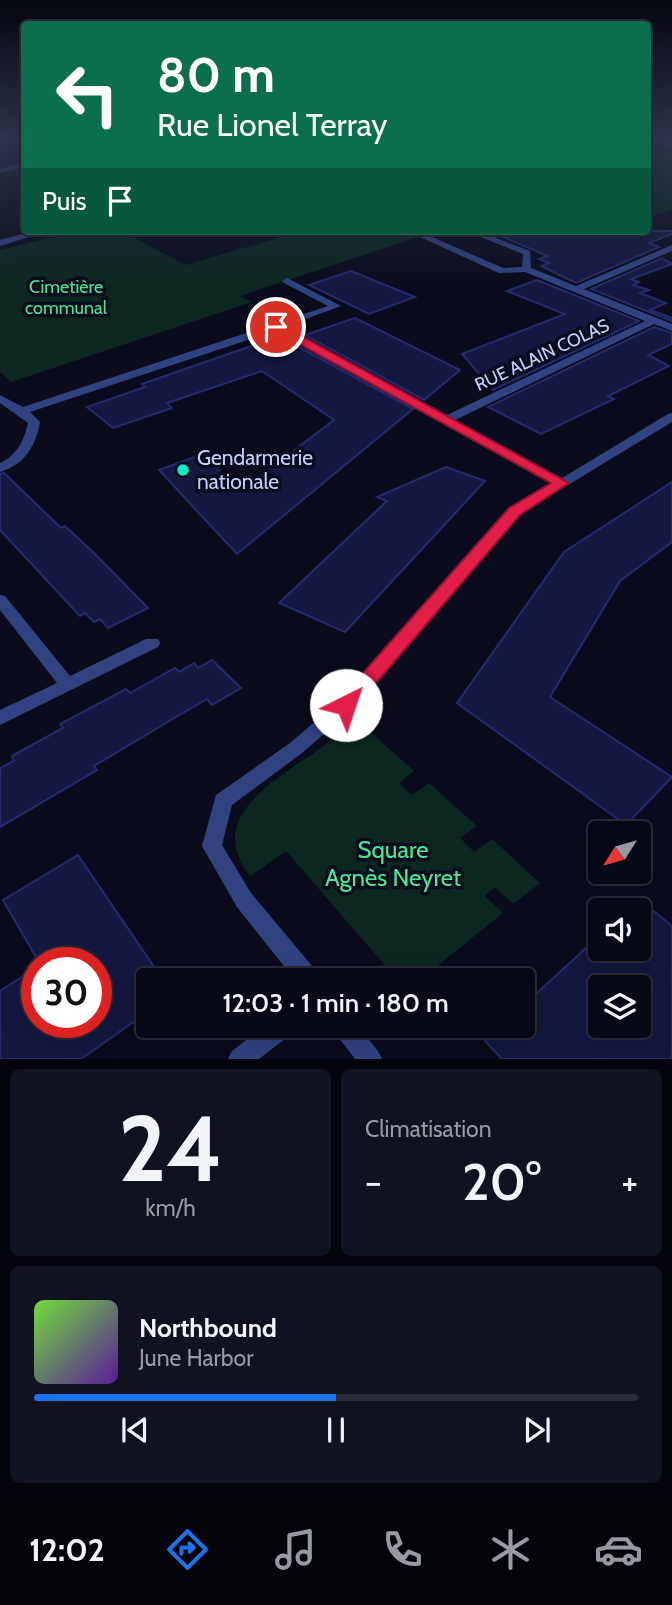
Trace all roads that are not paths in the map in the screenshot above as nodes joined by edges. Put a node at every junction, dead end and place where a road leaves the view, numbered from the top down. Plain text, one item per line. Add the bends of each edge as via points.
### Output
1 (29, 235) edge
2 (430, 235) edge
3 (480, 235) edge
4 (0, 243) edge
5 (672, 248) edge
6 (526, 269) junction
7 (287, 281) dead end
8 (576, 289) junction
9 (653, 321) junction
10 (276, 327) junction
11 (672, 328) edge
12 (0, 398) edge
13 (22, 411) junction
14 (672, 417) edge
15 (446, 420) junction
16 (0, 468) edge
17 (562, 483) junction
18 (0, 600) edge
19 (152, 643) dead end
20 (68, 685) junction
21 (0, 718) edge
22 (299, 968) edge
23 (267, 1038) edge
24 (353, 1038) edge
25 (240, 1059) edge
26 (370, 1059) edge

1 - 4 street
2 - 6 street via 424,237 502,271
3 - 6 street via 527,253
5 - 8 street
6 - 8 street
7 - 10 street via 336,306
8 - 9 street
9 - 11 street
9 - 15 street, RUE ALAIN COLAS
10 - 13 street
10 - 15 street
12 - 13 street
13 - 16 street via 34,422 32,438 15,463
14 - 17 street
15 - 17 street
17 - 22 street via 515,511 346,705 223,801 212,846 244,900
18 - 20 street
19 - 20 street
20 - 21 street
23 - 25 street
24 - 26 street

